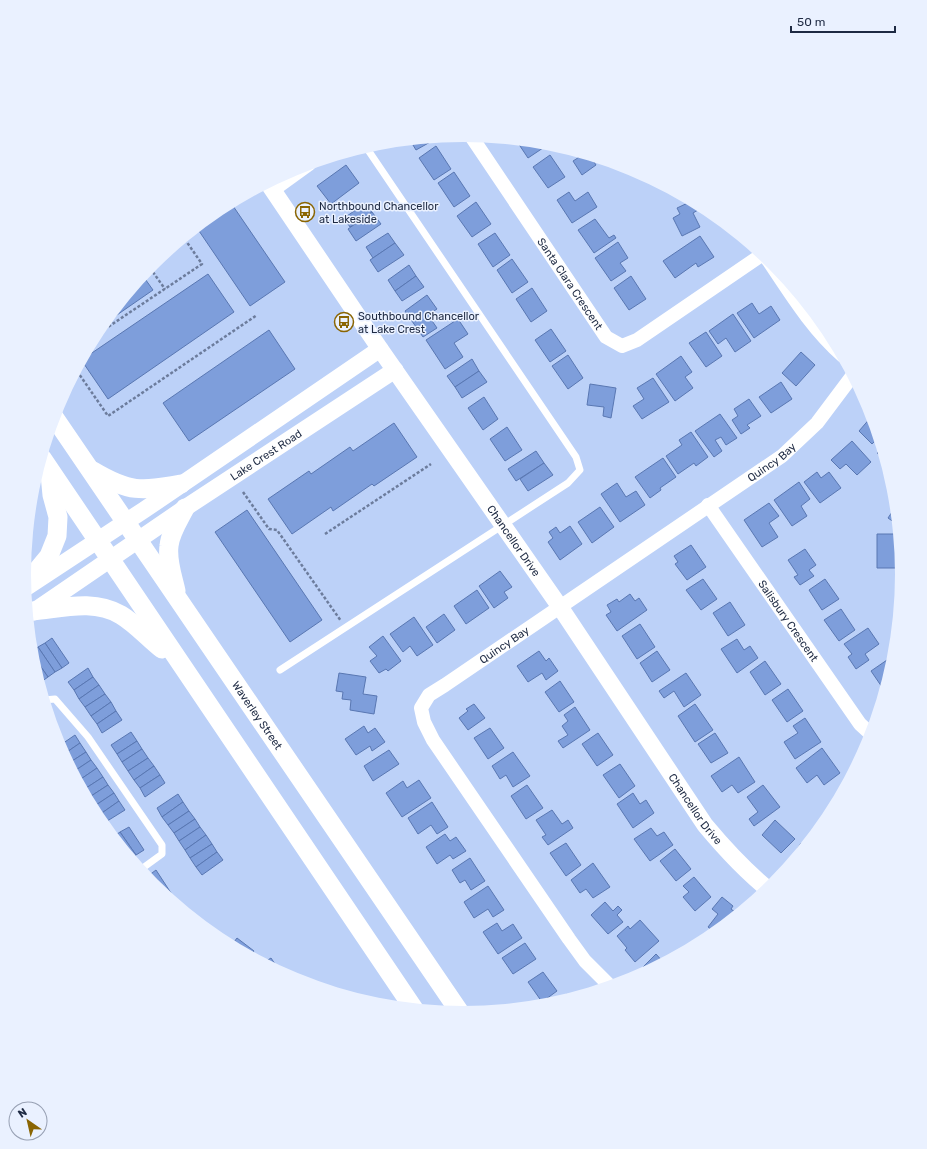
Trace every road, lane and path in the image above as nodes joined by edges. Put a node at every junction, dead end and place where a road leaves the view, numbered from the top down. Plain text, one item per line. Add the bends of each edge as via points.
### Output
1 (475, 142) edge
2 (370, 152) edge
3 (271, 188) edge
4 (187, 242) edge
5 (758, 258) edge
6 (154, 273) edge
7 (784, 284) edge
8 (165, 289) junction
9 (257, 315) dead end
10 (110, 326) edge
11 (830, 344) edge
12 (380, 349) junction
13 (395, 370) junction
14 (80, 376) edge
15 (849, 380) edge
16 (58, 423) edge
17 (46, 464) edge
18 (432, 464) dead end
19 (91, 469) junction
20 (181, 484) junction
21 (243, 492) dead end
22 (708, 505) junction
23 (184, 508) junction
24 (126, 522) junction
25 (503, 525) junction
26 (325, 534) dead end
27 (98, 540) junction
28 (138, 540) junction
29 (110, 559) junction
30 (31, 579) edge
31 (31, 583) edge
32 (177, 598) junction
33 (560, 607) junction
34 (33, 612) edge
35 (33, 613) edge
36 (345, 628) junction
37 (179, 662) junction
38 (280, 670) dead end
39 (50, 699) edge
40 (867, 730) edge
41 (145, 867) edge
42 (763, 886) edge
43 (607, 983) edge
44 (410, 1003) edge
45 (456, 1007) edge

1 - 5 street, Santa Clara Crescent via 606,337 622,346 637,340
2 - 25 lane via 578,464 580,470 568,483
3 - 12 street, Chancellor Drive
4 - 8 path via 202,264
6 - 8 path
7 - 11 street
8 - 10 path
9 - 14 path via 108,416
12 - 13 street, Chancellor Drive
12 - 20 street, Lake Crest Road
13 - 23 street, Lake Crest Road
13 - 25 street, Chancellor Drive
15 - 22 street, Quincy Bay via 817,423 782,456
16 - 19 main road, Waverley Street
17 - 27 main road
17 - 30 main road via 58,517 58,536 49,556
18 - 26 path
19 - 20 main road via 116,483 136,489
19 - 24 main road, Waverley Street
20 - 24 street, Lake Crest Road
21 - 36 path via 269,530 277,530
22 - 33 street, Quincy Bay
22 - 40 street, Salisbury Crescent
23 - 28 street, Lake Crest Road
23 - 32 main road via 169,546
24 - 27 street, Lake Crest Road
24 - 28 main road, Waverley Street
25 - 33 street, Chancellor Drive
25 - 36 lane
27 - 29 main road
27 - 31 street, Lake Crest Road
28 - 29 street, Lake Crest Road
28 - 32 main road, Waverley Street
29 - 34 street, Lake Crest Road
29 - 37 main road
32 - 45 main road, Waverley Street
33 - 42 street, Chancellor Drive via 705,825 726,851
33 - 43 street, Quincy Bay via 430,696 421,708 424,722 433,740 569,939 585,961
35 - 37 main road via 85,606 114,611
36 - 38 lane
37 - 44 main road
39 - 41 lane via 55,699 88,737 162,845 162,854

